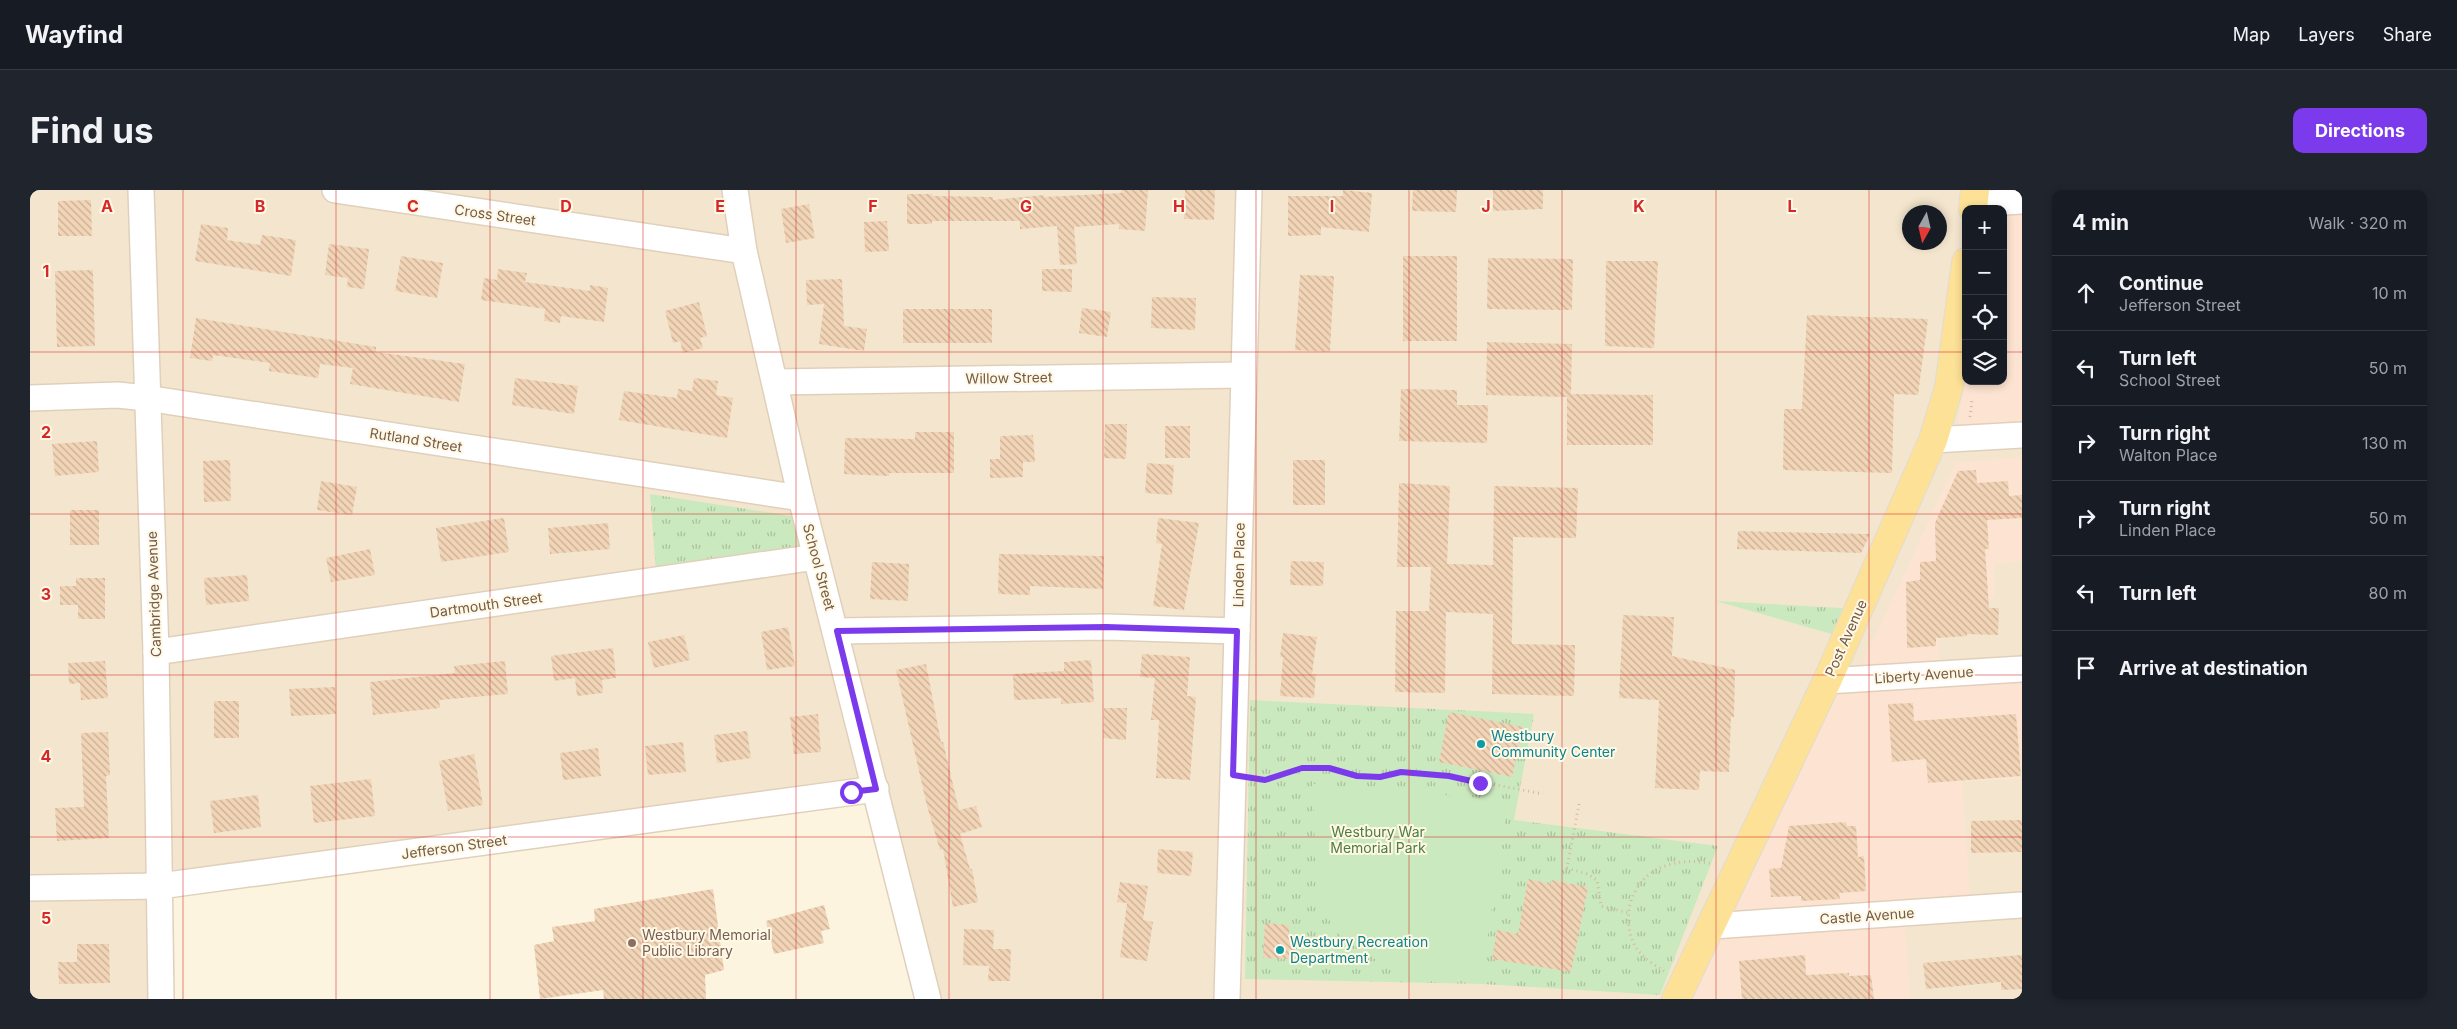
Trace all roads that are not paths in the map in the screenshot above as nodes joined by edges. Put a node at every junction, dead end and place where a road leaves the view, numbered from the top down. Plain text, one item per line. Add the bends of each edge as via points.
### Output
1 (140, 190) edge
2 (335, 190) edge
3 (735, 190) edge
4 (1249, 190) edge
5 (1974, 201) edge
6 (2022, 201) edge
7 (744, 251) junction
8 (1962, 293) edge
9 (1244, 375) junction
10 (775, 382) junction
11 (30, 398) edge
12 (146, 398) junction
13 (2022, 434) edge
14 (1933, 440) junction
15 (801, 498) junction
16 (816, 557) junction
17 (837, 631) junction
18 (1237, 631) junction
19 (156, 652) junction
20 (2022, 669) edge
21 (1827, 681) junction
22 (876, 789) junction
23 (160, 886) junction
24 (30, 888) edge
25 (2022, 905) edge
26 (1712, 926) junction
27 (161, 999) edge
28 (928, 999) edge
29 (1227, 999) edge
30 (1676, 999) edge

1 - 12 street, Cambridge Avenue
2 - 7 street, Cross Street
3 - 7 street, School Street
4 - 9 street, Linden Place
5 - 6 street
7 - 10 street, School Street
8 - 14 main road, Post Avenue via 1950,387
9 - 10 street, Willow Street
9 - 18 street, Linden Place
10 - 15 street, School Street
11 - 12 street, Rutland Street via 118,395
12 - 15 street, Rutland Street
12 - 19 street, Cambridge Avenue
13 - 14 street
14 - 21 main road, Post Avenue
15 - 16 street, School Street
16 - 17 street, School Street
16 - 19 street, Dartmouth Street
17 - 18 street via 1106,627
17 - 22 street, School Street
18 - 29 street, Linden Place
19 - 23 street, Cambridge Avenue
20 - 21 street, Liberty Avenue
21 - 26 main road, Post Avenue
22 - 23 street, Jefferson Street
22 - 28 street, School Street
23 - 24 street, Jefferson Street
23 - 27 street, Cambridge Avenue
25 - 26 street, Castle Avenue
26 - 30 main road, Post Avenue

